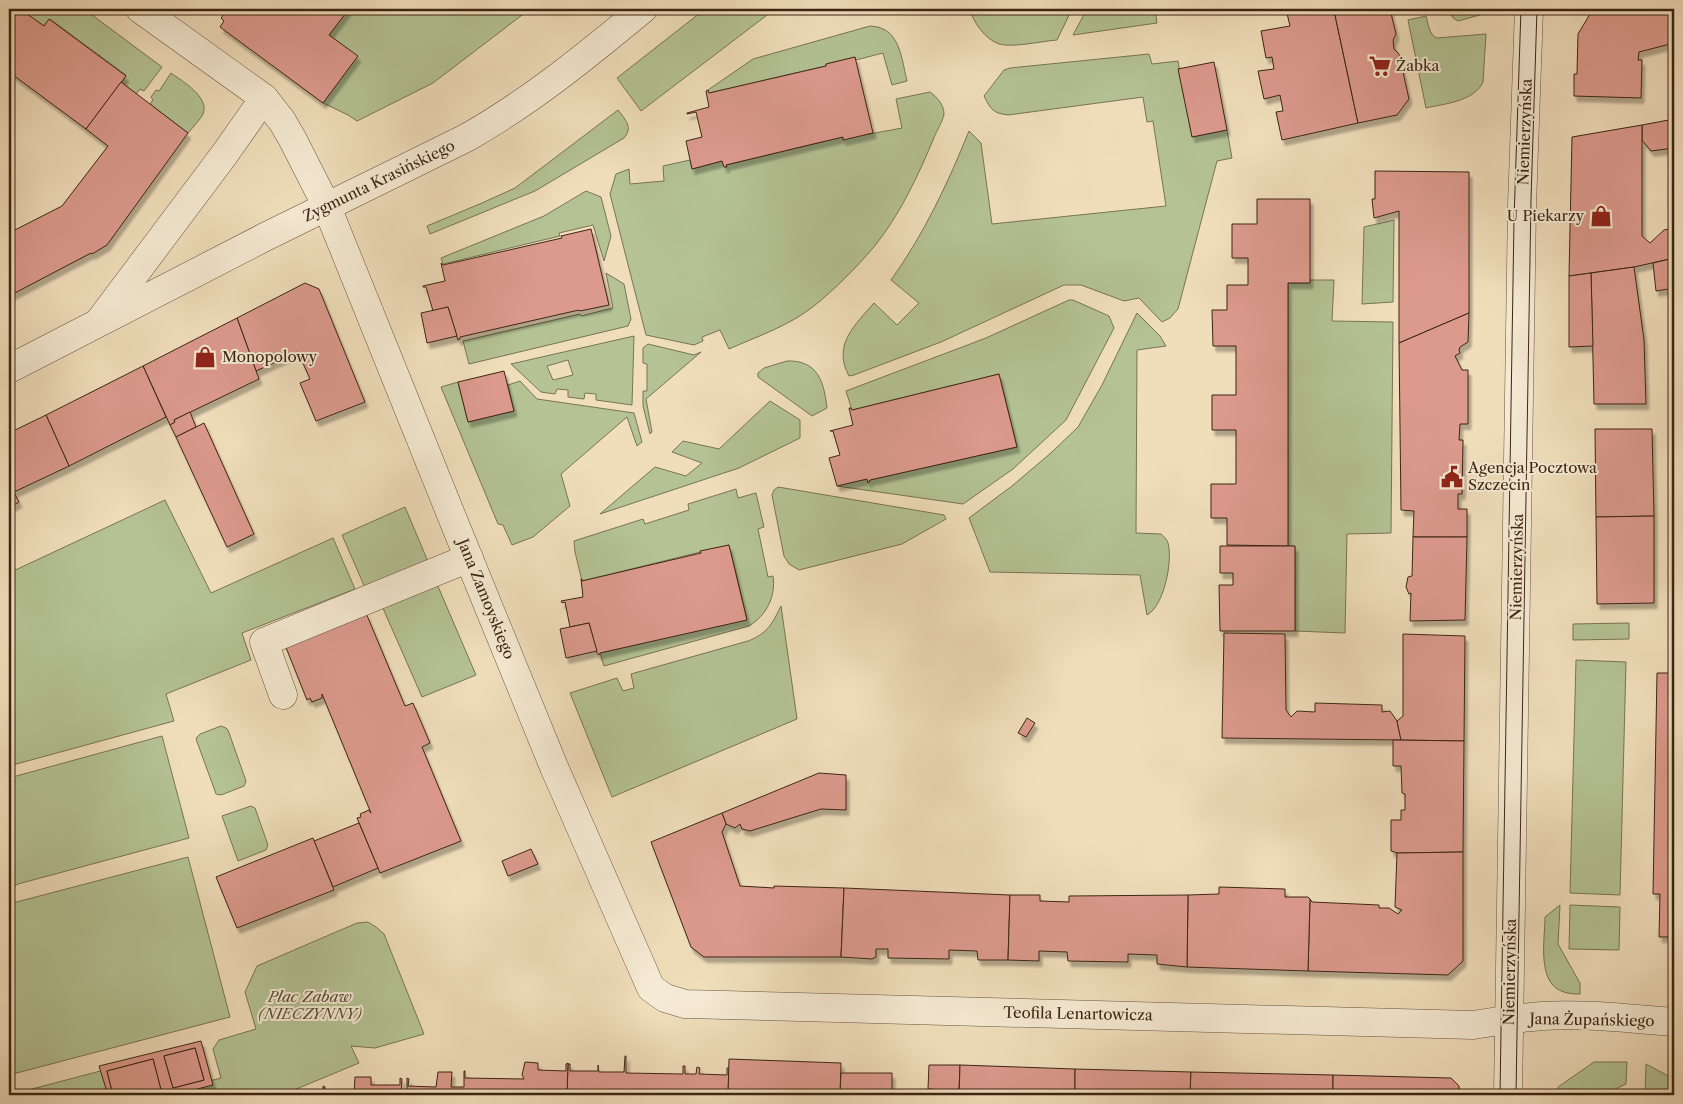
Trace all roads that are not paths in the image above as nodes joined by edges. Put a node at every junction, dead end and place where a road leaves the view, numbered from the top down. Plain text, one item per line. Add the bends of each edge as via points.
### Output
1 (140, 9) edge
2 (643, 9) edge
3 (1529, 9) edge
4 (264, 98) junction
5 (327, 206) junction
6 (98, 324) junction
7 (9, 369) edge
8 (469, 558) junction
9 (283, 695) dead end
10 (651, 988) joint
11 (1510, 1019) junction
12 (1674, 1022) edge
13 (1508, 1095) edge

1 - 4 street, Jana Zamoyskiego
2 - 5 street, Zygmunta Krasińskiego via 557,79 496,121
3 - 11 street, Niemierzyńska via 1522,206
4 - 5 street, Jana Zamoyskiego via 289,133
4 - 6 street, Zygmunta Krasińskiego
5 - 6 street, Zygmunta Krasińskiego
5 - 8 street, Jana Zamoyskiego
6 - 7 street, Zygmunta Krasińskiego
8 - 9 street via 264,642
8 - 10 street, Jana Zamoyskiego
10 - 11 street, Teofila Lenartowicza via 665,998 685,1004 1473,1025
11 - 12 street, Jana Żupańskiego via 1589,1016
11 - 13 street, Niemierzyńska

